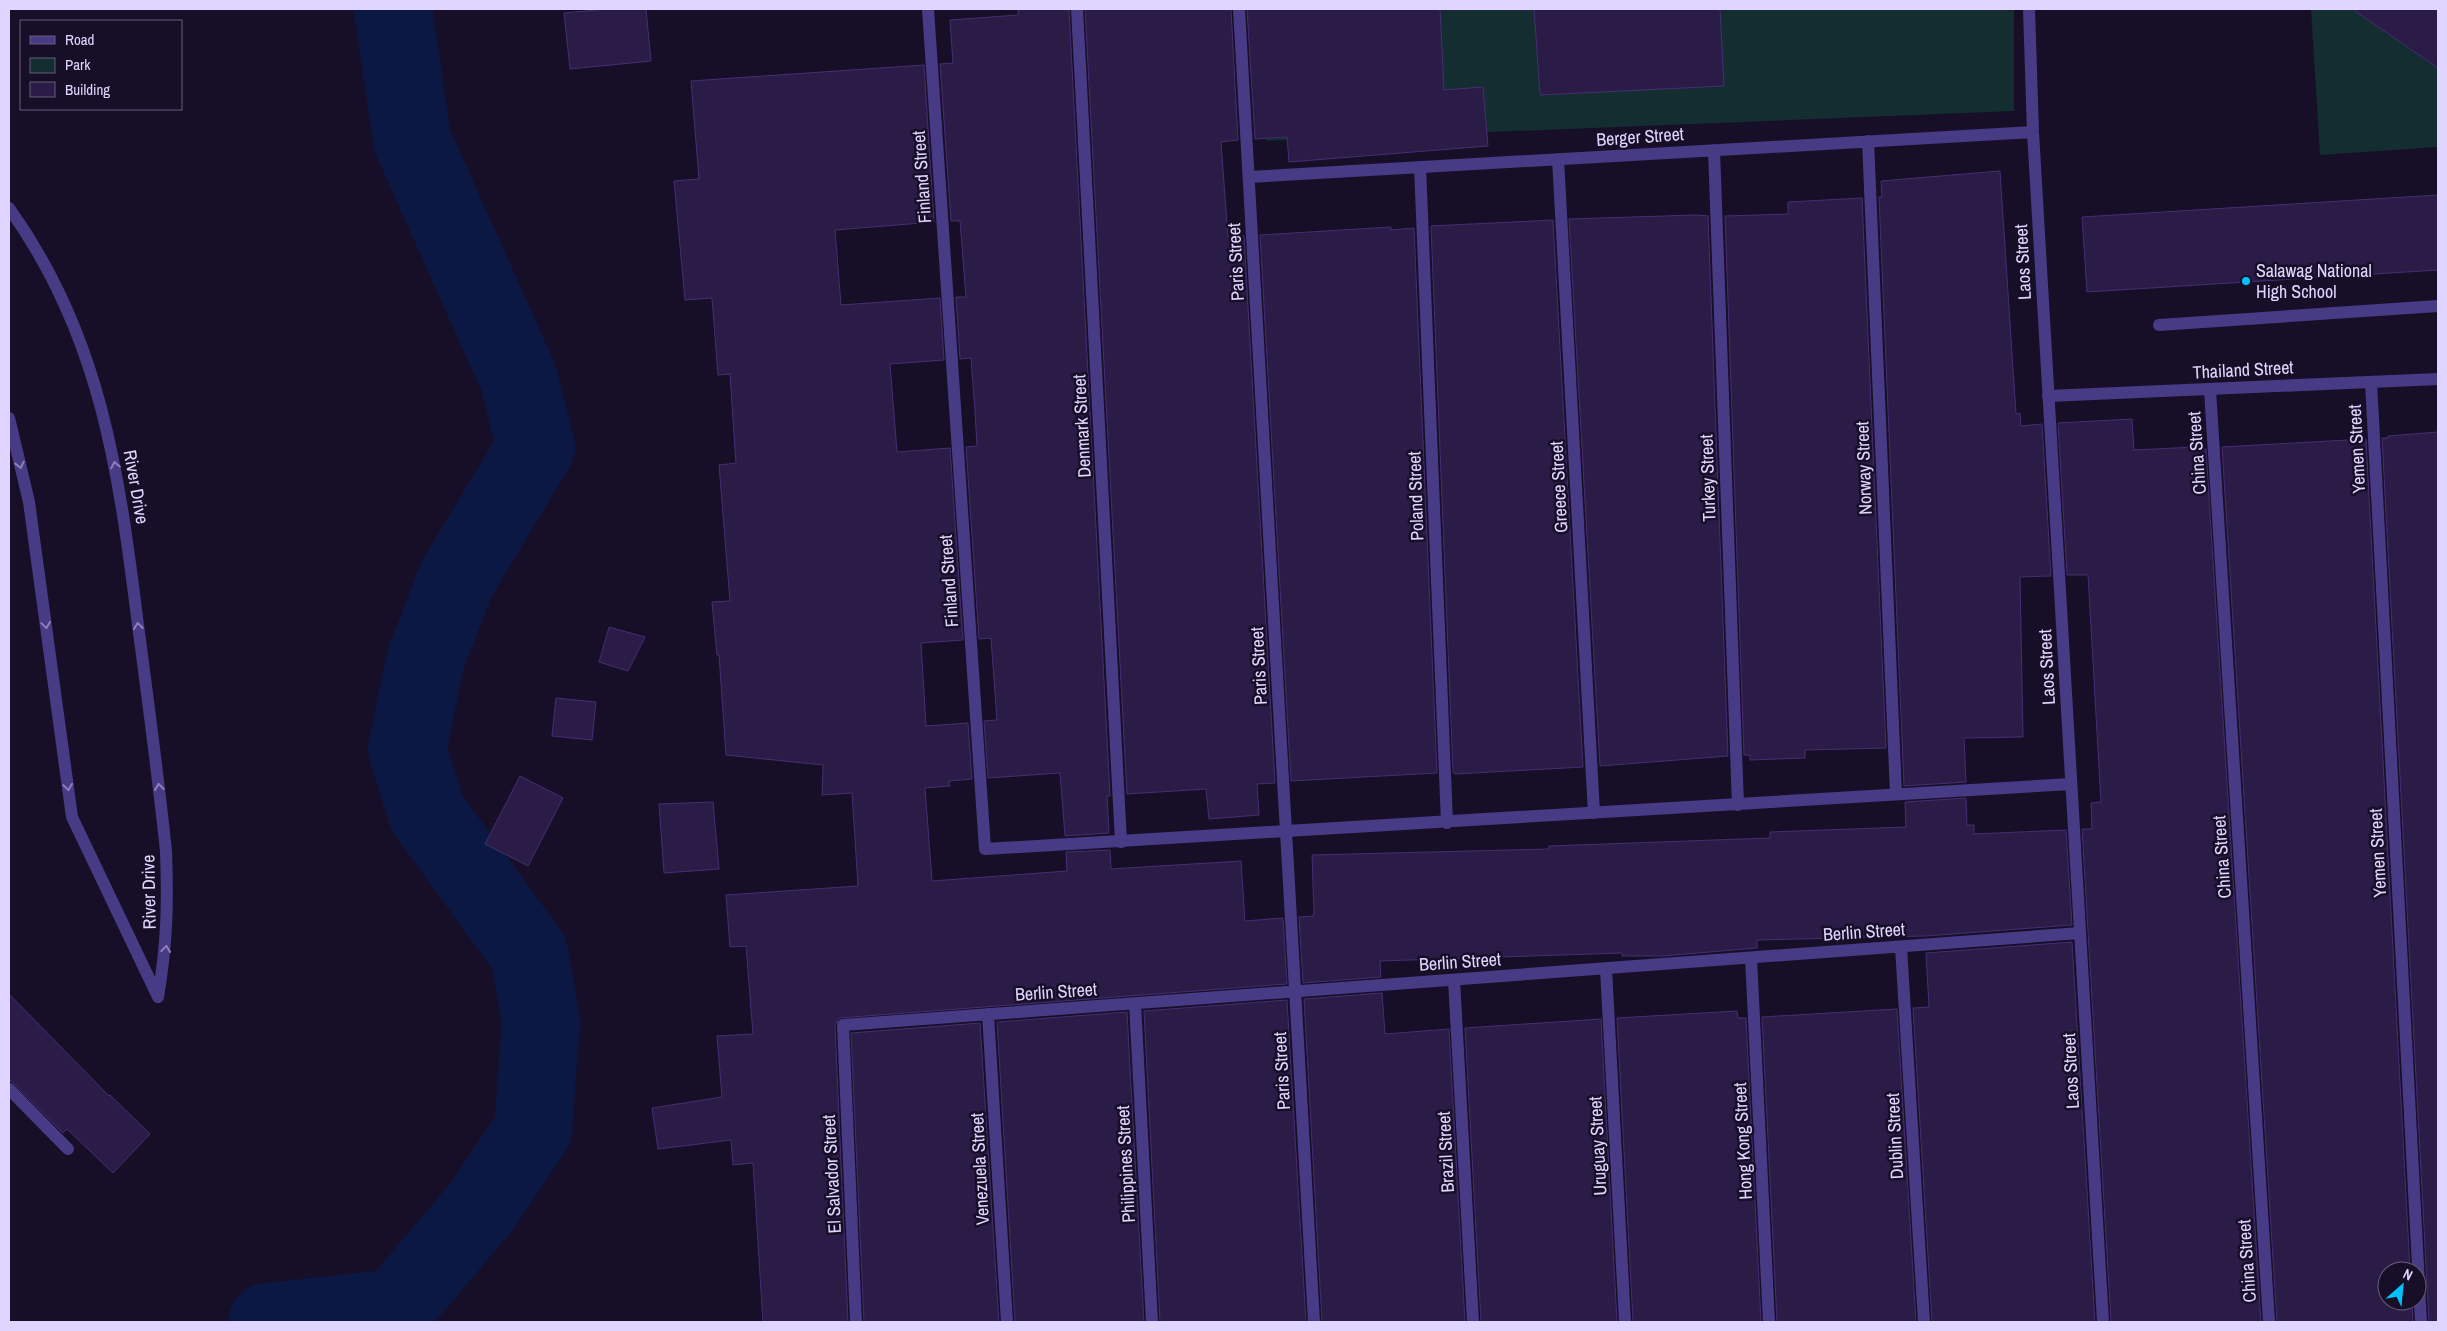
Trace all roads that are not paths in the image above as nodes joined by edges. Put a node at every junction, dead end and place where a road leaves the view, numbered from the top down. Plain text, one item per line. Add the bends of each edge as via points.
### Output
1 (928, 9) edge
2 (1077, 9) edge
3 (1239, 9) edge
4 (2029, 9) edge
5 (2033, 132) junction
6 (1868, 141) junction
7 (1714, 150) junction
8 (1558, 159) junction
9 (1420, 167) junction
10 (1249, 177) junction
11 (9, 208) edge
12 (2438, 306) edge
13 (2159, 325) dead end
14 (2438, 379) edge
15 (2371, 382) junction
16 (2210, 390) junction
17 (2048, 396) junction
18 (9, 418) edge
19 (2072, 784) junction
20 (1896, 794) junction
21 (1738, 805) junction
22 (1594, 813) junction
23 (1448, 823) junction
24 (1286, 832) junction
25 (1121, 842) junction
26 (2080, 933) junction
27 (1901, 947) junction
28 (1751, 958) junction
29 (1606, 969) junction
30 (1454, 980) junction
31 (1295, 991) junction
32 (1135, 1004) junction
33 (988, 1014) junction
34 (843, 1025) joint
35 (9, 1089) edge
36 (68, 1149) dead end
37 (856, 1322) edge
38 (1007, 1322) edge
39 (1152, 1322) edge
40 (1314, 1322) edge
41 (1473, 1322) edge
42 (1625, 1322) edge
43 (1769, 1322) edge
44 (1924, 1322) edge
45 (2103, 1322) edge
46 (2269, 1322) edge
47 (2421, 1322) edge

1 - 25 street, Finland Street via 985,849
2 - 25 street, Denmark Street
3 - 10 street, Paris Street
4 - 5 street, Laos Street
5 - 6 street, Berger Street
5 - 17 street, Laos Street
6 - 7 street, Berger Street
6 - 20 street, Norway Street
7 - 8 street, Berger Street
7 - 21 street, Turkey Street
8 - 9 street, Berger Street
8 - 22 street, Greece Street
9 - 10 street, Berger Street
9 - 23 street, Poland Street
10 - 24 street, Paris Street
18 -> 11 street, River Drive via 28,502 72,817 158,997 166,949 166,851 123,506 108,432 86,355 56,284
12 - 13 street
14 - 15 street, Thailand Street
15 - 16 street, Thailand Street
15 - 47 street, Yemen Street
16 - 17 street, Thailand Street
16 - 46 street, China Street
17 - 19 street, Laos Street
19 - 20 street, Finland Street
19 - 26 street, Laos Street
20 - 21 street, Finland Street
21 - 22 street, Finland Street
22 - 23 street, Finland Street
23 - 24 street, Finland Street
24 - 25 street, Finland Street
24 - 31 street, Paris Street
26 - 27 street, Berlin Street
26 - 45 street, Laos Street
27 - 28 street, Berlin Street
27 - 44 street, Dublin Street
28 - 29 street, Berlin Street
28 - 43 street, Hong Kong Street
29 - 30 street, Berlin Street
29 - 42 street, Uruguay Street
30 - 31 street, Berlin Street
30 - 41 street, Brazil Street
31 - 32 street, Berlin Street
31 - 40 street, Paris Street
32 - 33 street, Berlin Street
32 - 39 street, Philippines Street
33 - 34 street, Berlin Street
33 - 38 street, Venezuela Street
34 - 37 street, El Salvador Street
35 - 36 street

